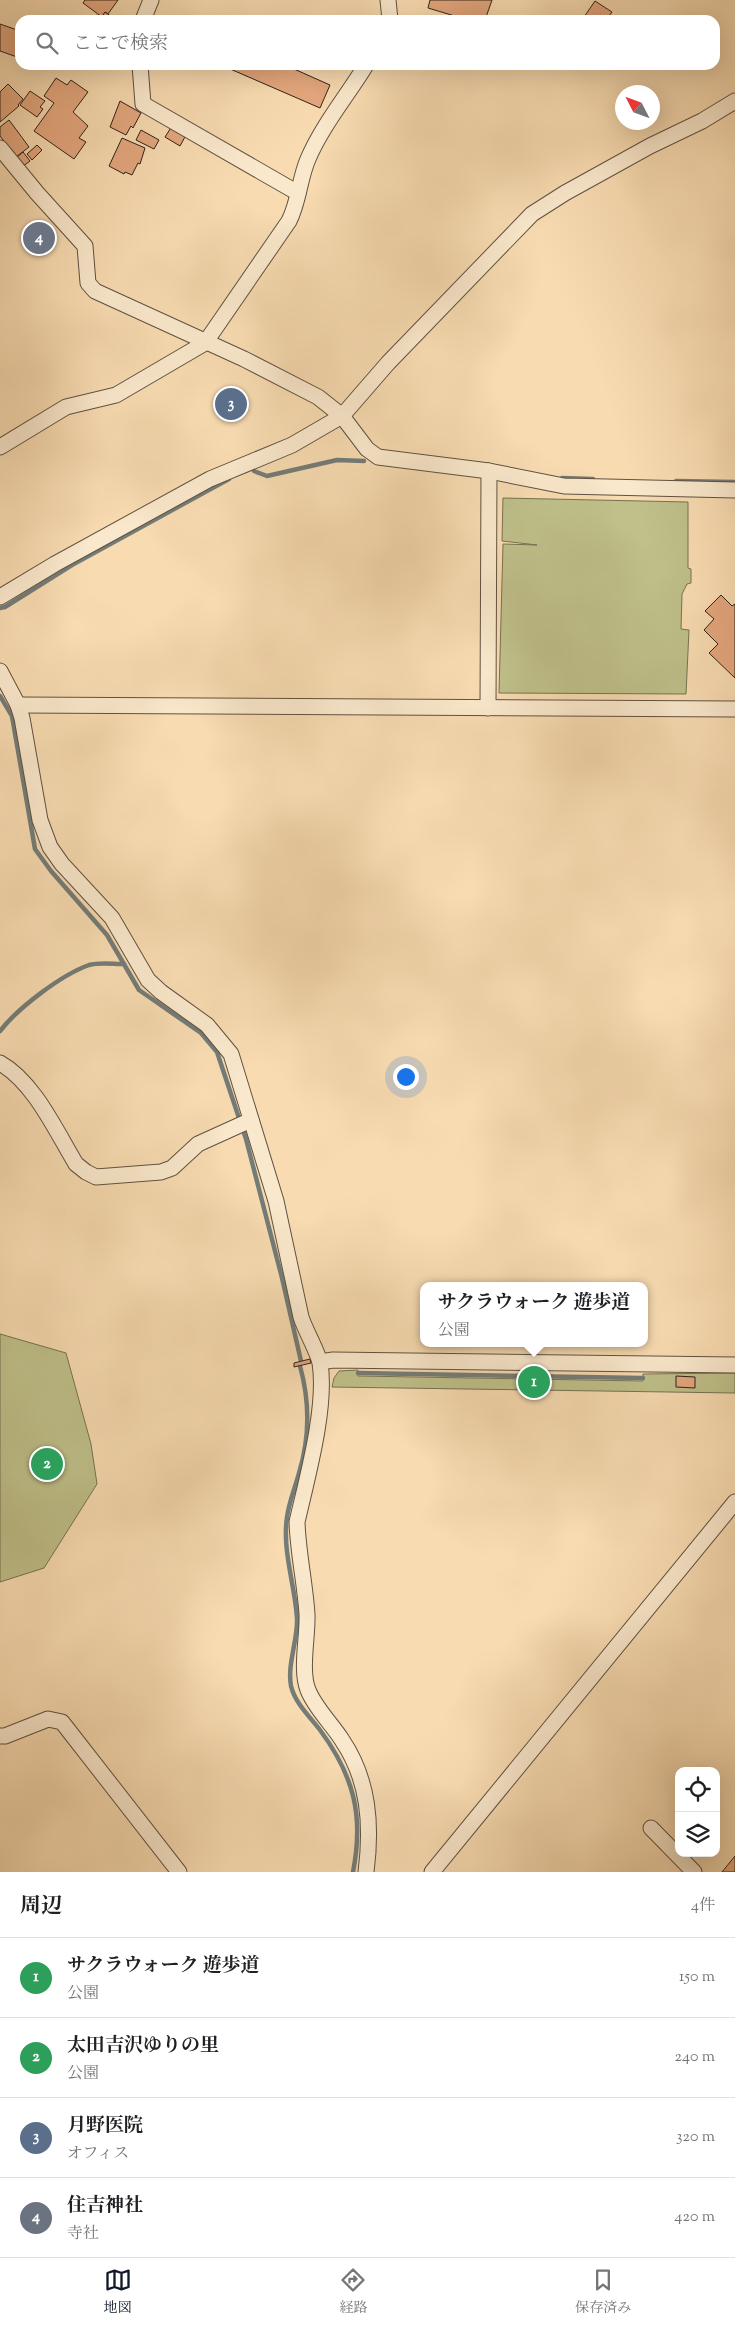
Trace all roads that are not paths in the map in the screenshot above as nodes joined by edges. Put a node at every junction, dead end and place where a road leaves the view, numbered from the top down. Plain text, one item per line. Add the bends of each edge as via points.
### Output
1 (151, 0) edge
2 (388, 0) edge
3 (145, 15) edge
4 (390, 15) edge
5 (140, 70) edge
6 (363, 70) edge
7 (735, 101) edge
8 (0, 148) edge
9 (298, 193) junction
10 (205, 343) junction
11 (342, 416) junction
12 (0, 448) edge
13 (489, 471) junction
14 (735, 490) edge
15 (0, 597) edge
16 (0, 671) edge
17 (18, 705) junction
18 (488, 708) junction
19 (735, 709) edge
20 (0, 1063) edge
21 (252, 1120) junction
22 (320, 1362) junction
23 (735, 1365) edge
24 (735, 1502) edge
25 (0, 1736) edge
26 (651, 1828) dead end
27 (179, 1872) edge
28 (366, 1872) edge
29 (432, 1872) edge
30 (694, 1872) edge

1 - 3 street
2 - 4 street
5 - 9 street via 142,104
6 - 9 street via 317,140 301,174
7 - 11 street via 565,192 532,214 388,363
8 - 10 street via 85,246 88,283 95,291
9 - 10 street via 289,221
10 - 11 street via 318,397
10 - 12 street via 116,395 66,406
11 - 13 street via 367,449 378,457
11 - 15 street via 292,445 210,479
13 - 14 street via 564,486
13 - 18 street
16 - 17 street
17 - 18 street
17 - 21 street via 40,820 50,847 112,918 148,980 207,1025 220,1039 231,1054
18 - 19 street
20 - 21 street via 33,1094 76,1164 96,1177 161,1172 172,1168 198,1144
21 - 22 street via 276,1201 301,1317
22 - 23 street
22 - 28 street via 318,1419 298,1522 306,1612 305,1678 308,1690 344,1742 360,1774 369,1818
24 - 29 street
25 - 27 street via 48,1719 62,1722
26 - 30 street

